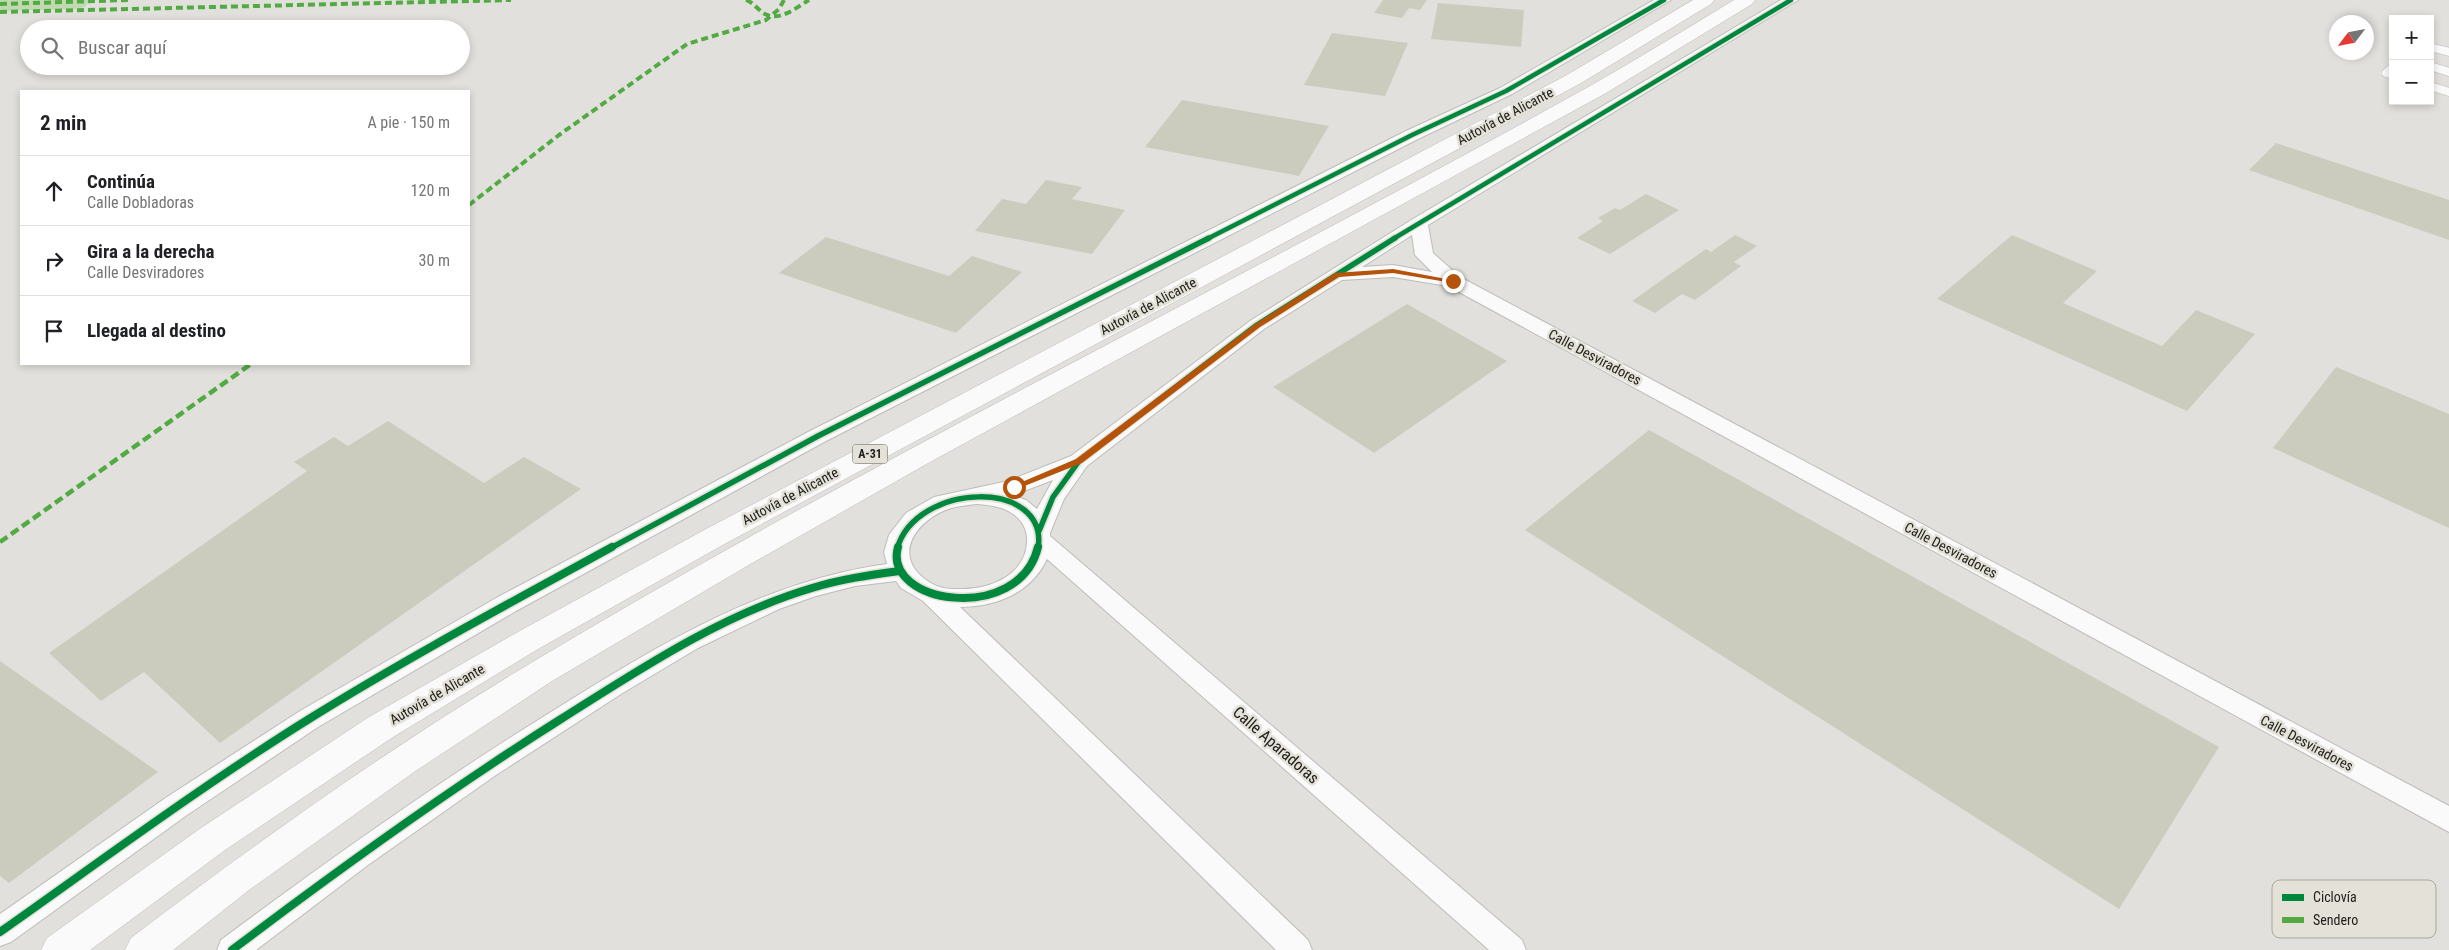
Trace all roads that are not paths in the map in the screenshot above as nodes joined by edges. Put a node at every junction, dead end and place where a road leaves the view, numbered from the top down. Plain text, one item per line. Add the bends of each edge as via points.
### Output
1 (1664, 0) edge
2 (1705, 0) edge
3 (1746, 0) edge
4 (1791, 0) edge
5 (2434, 47) edge
6 (2449, 52) edge
7 (2434, 67) edge
8 (2449, 72) edge
9 (2434, 87) edge
10 (2449, 92) edge
11 (1419, 223) junction
12 (1337, 275) junction
13 (1453, 281) junction
14 (1079, 461) junction
15 (977, 496) junction
16 (1040, 536) junction
17 (900, 571) junction
18 (933, 596) junction
19 (2449, 820) edge
20 (0, 932) edge
21 (60, 950) edge
22 (144, 950) edge
23 (232, 950) edge
24 (1297, 950) edge
25 (1511, 950) edge

1 - 20 street via 1506,91 1412,135 818,436 508,604 309,719 177,806
2 - 21 highway, Autovía de Alicante / A-31 via 1574,79 718,535 527,641 365,738 212,839
3 - 22 highway, Autovía de Alicante / A-31 via 1590,93 911,461 541,672 394,767 236,879
4 - 11 street
5 - 6 lane
7 - 8 lane
9 - 10 lane
11 - 12 street
11 - 13 street, Calle Desviradores via 1424,254
12 - 13 street, Calle Desviradores via 1393,271
12 - 14 street via 1257,325
13 - 19 street, Calle Desviradores
14 - 15 street via 1014,487
14 - 16 street via 1053,497
15 - 16 street via 999,498 1017,506 1031,517
15 - 17 street via 937,504 906,527 898,541 896,557
16 - 18 street via 1037,558 1025,574 1006,588 983,597 957,600
16 - 25 street, Calle Aparadoras
17 - 18 street via 908,582
17 - 23 street via 863,574 819,584 723,622 632,674 460,783 324,879
18 - 24 street

